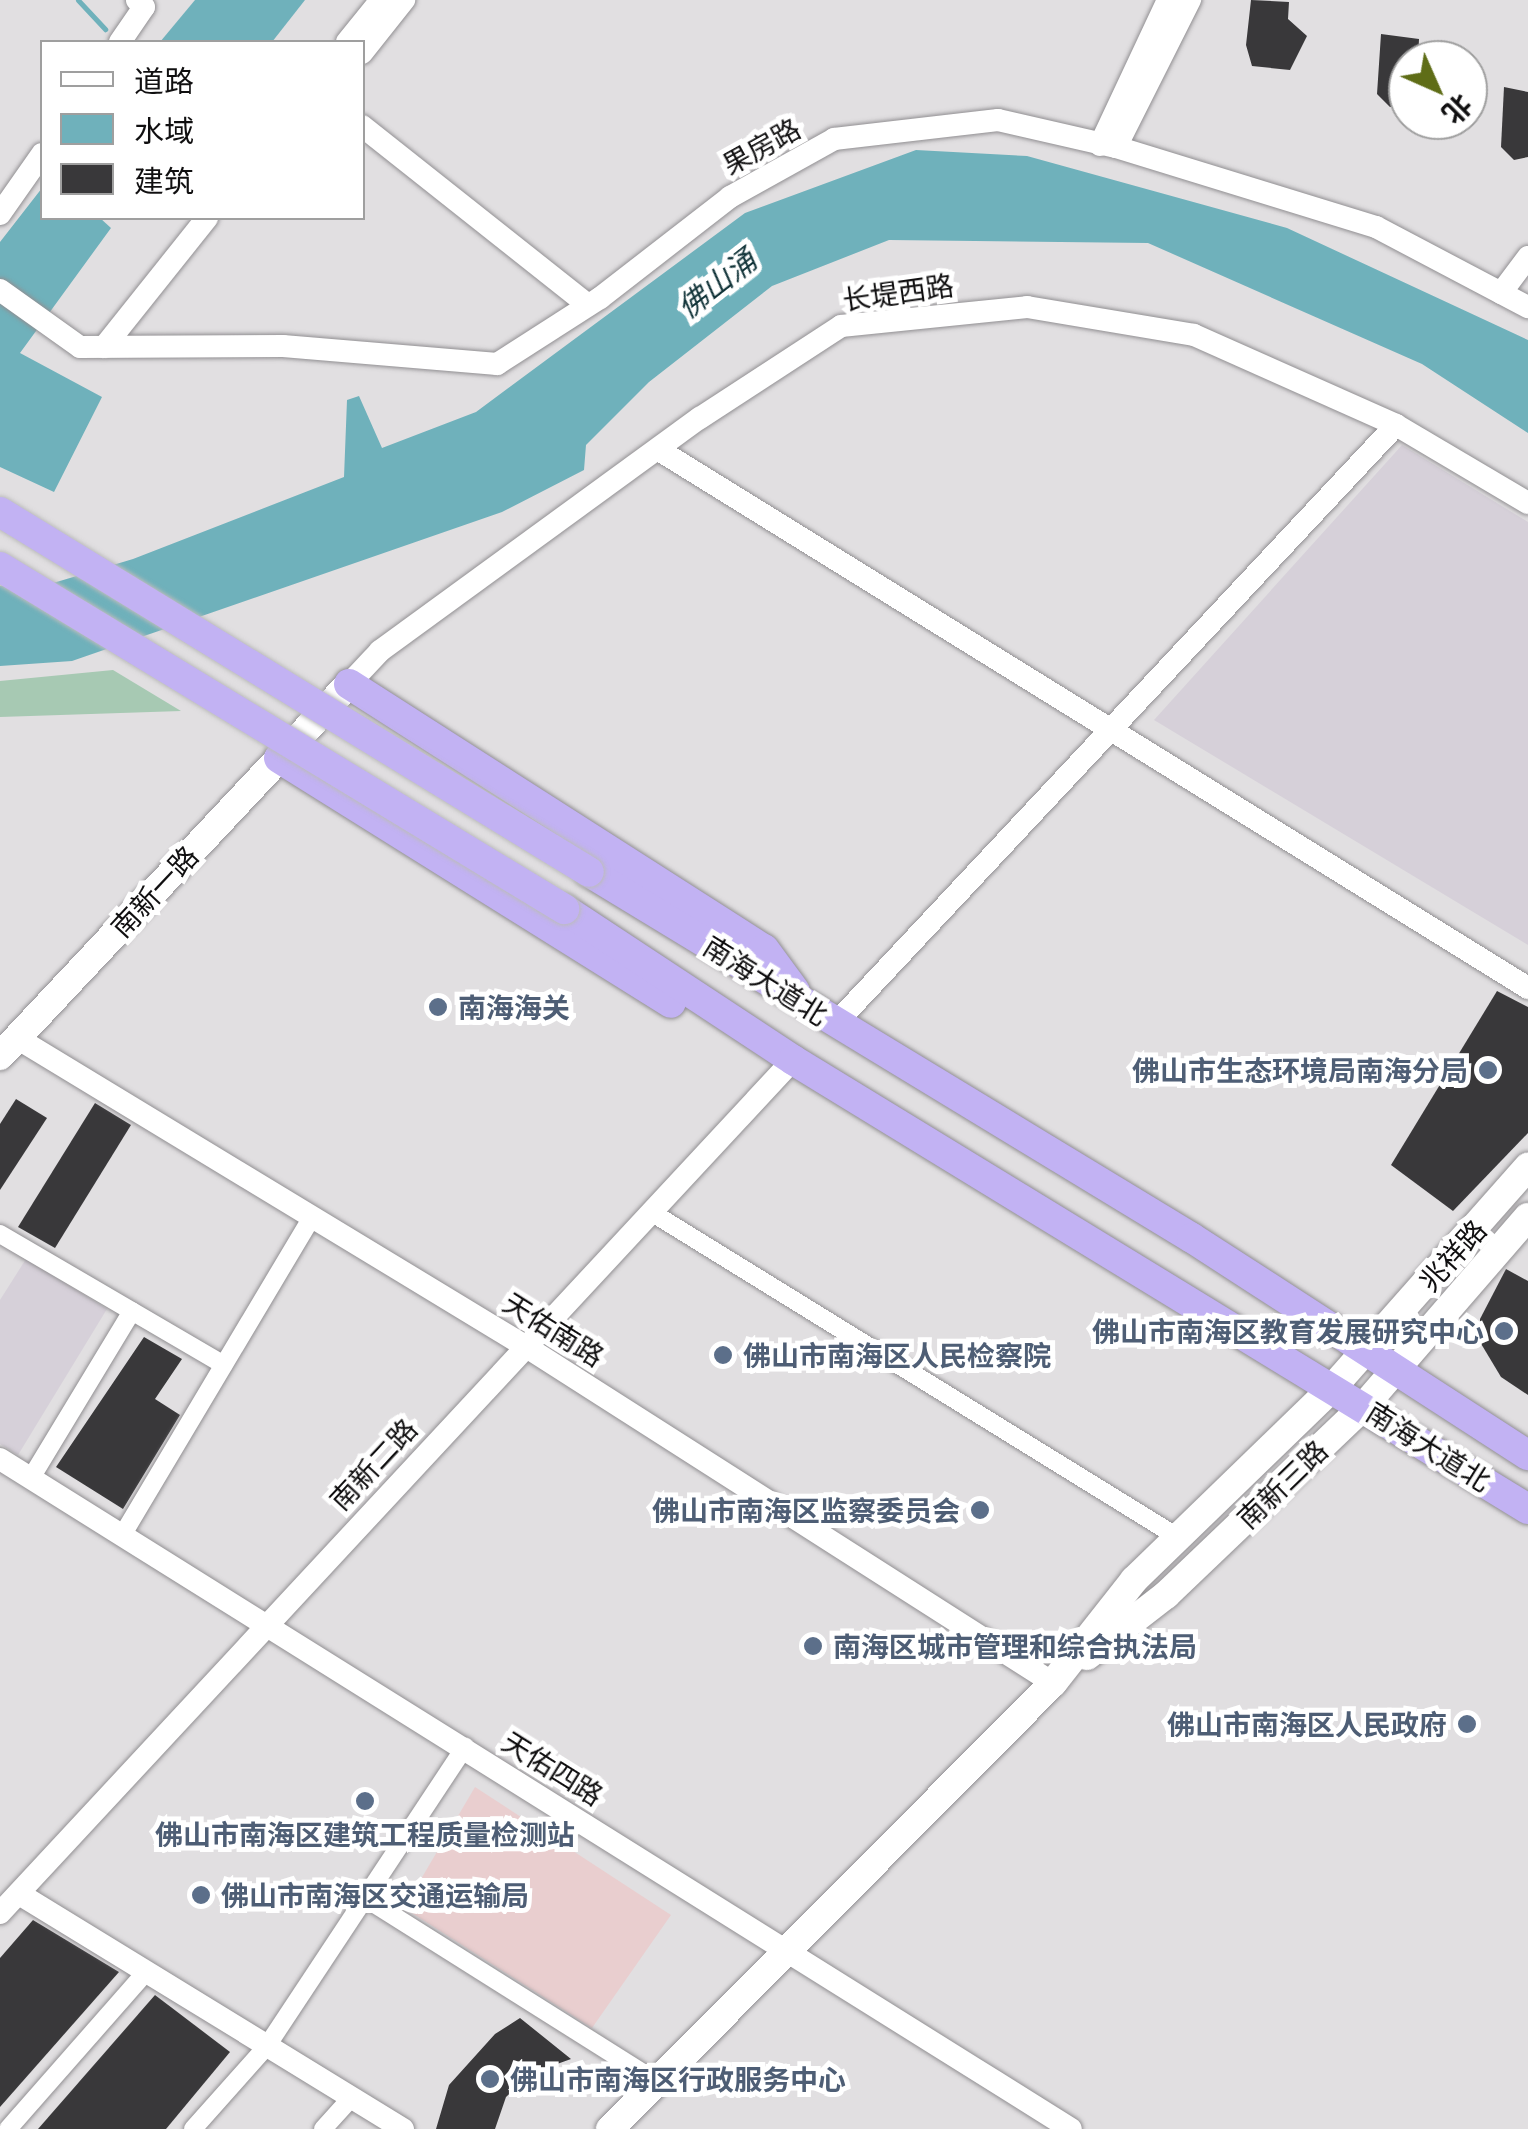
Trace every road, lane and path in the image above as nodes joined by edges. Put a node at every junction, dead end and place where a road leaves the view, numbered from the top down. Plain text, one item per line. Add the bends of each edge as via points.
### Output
1 (380, 0) edge
2 (404, 0) edge
3 (1168, 0) edge
4 (1190, 0) edge
5 (140, 4) edge
6 (121, 40) edge
7 (349, 40) edge
8 (365, 49) edge
9 (365, 128) edge
10 (1108, 146) junction
11 (40, 157) edge
12 (0, 214) edge
13 (205, 220) edge
14 (1528, 257) edge
15 (1528, 277) edge
16 (0, 290) edge
17 (1514, 299) edge
18 (588, 306) junction
19 (104, 347) junction
20 (1396, 425) junction
21 (660, 450) junction
22 (1528, 503) edge
23 (0, 512) edge
24 (0, 567) edge
25 (349, 684) junction
26 (1113, 730) junction
27 (279, 758) junction
28 (1528, 988) edge
29 (806, 1005) junction
30 (836, 1023) junction
31 (741, 1026) junction
32 (8, 1047) edge
33 (794, 1060) junction
34 (1528, 1166) edge
35 (651, 1212) junction
36 (312, 1217) junction
37 (1528, 1217) edge
38 (0, 1234) edge
39 (132, 1312) junction
40 (525, 1346) junction
41 (1366, 1352) junction
42 (224, 1365) junction
43 (1396, 1370) junction
44 (1334, 1386) junction
45 (1364, 1406) junction
46 (1528, 1455) edge
47 (0, 1460) edge
48 (31, 1478) junction
49 (1528, 1509) edge
50 (123, 1534) junction
51 (1179, 1538) junction
52 (270, 1624) junction
53 (1053, 1683) junction
54 (465, 1747) junction
55 (21, 1895) junction
56 (365, 1898) junction
57 (0, 1913) edge
58 (786, 1952) junction
59 (146, 1972) junction
60 (267, 2046) junction
61 (657, 2082) junction
62 (352, 2097) junction
63 (8, 2129) edge
64 (193, 2129) edge
65 (324, 2129) edge
66 (403, 2129) edge
67 (610, 2129) edge
68 (1072, 2129) edge

1 - 7 street
2 - 8 street
3 - 10 street
4 - 10 street
5 - 6 street
9 - 18 street
10 - 17 street, 果房路 via 1376,226
10 - 18 street, 果房路 via 998,120 834,139 730,197
11 - 12 street
13 - 19 street
14 - 17 street
15 - 17 street
16 - 19 street, 果房路 via 80,347
18 - 19 street, 果房路 via 497,364 283,346
20 - 21 street, 长堤西路 via 1194,335 1028,307 841,326
20 - 22 street, 长堤西路
20 - 26 street
21 - 25 street, 长堤西路 via 380,651
21 - 26 street
23 - 29 highway, 南海大道北, bridge
24 - 31 highway, 南海大道北, bridge via 564,910
25 - 27 main road, 南新一路
25 - 29 highway via 764,949
26 - 28 street
26 - 30 street
27 - 31 highway via 692,1017
27 - 32 main road, 南新一路
29 - 30 highway, 南海大道北
30 - 41 highway, 南海大道北
31 - 33 highway, 南海大道北
32 - 36 street, 天佑南路
33 - 35 street, 南新二路
33 - 44 highway, 南海大道北
34 - 41 main road, 兆祥路
35 - 40 street, 南新二路
35 - 51 street
36 - 40 street, 天佑南路
36 - 42 street
37 - 43 main road, 南新三路
38 - 39 street
39 - 42 street
39 - 48 street
40 - 52 street, 南新二路
40 - 53 street, 天佑南路
41 - 43 highway, 南海大道北
41 - 44 main road, 兆祥路
42 - 50 street
43 - 45 main road, 南新三路
43 - 46 highway, 南海大道北
44 - 45 highway, 南海大道北
44 - 51 main road, 南新三路
45 - 49 highway, 南海大道北
45 - 53 main road, 南新三路 via 1166,1595
47 - 48 street, 天佑四路
48 - 50 street, 天佑四路
50 - 52 street, 天佑四路
51 - 53 main road, 南新三路 via 1134,1580
52 - 54 street, 天佑四路
52 - 55 street, 南新二路
53 - 58 main road, 南新三路
54 - 56 street
54 - 58 street, 天佑四路
55 - 57 street, 南新二路
55 - 59 street
56 - 60 street
56 - 61 street
58 - 61 main road, 南新三路
58 - 68 street, 天佑四路
59 - 60 street
59 - 63 street
60 - 62 street
60 - 64 street
61 - 67 main road, 南新三路
62 - 65 street
62 - 66 street

